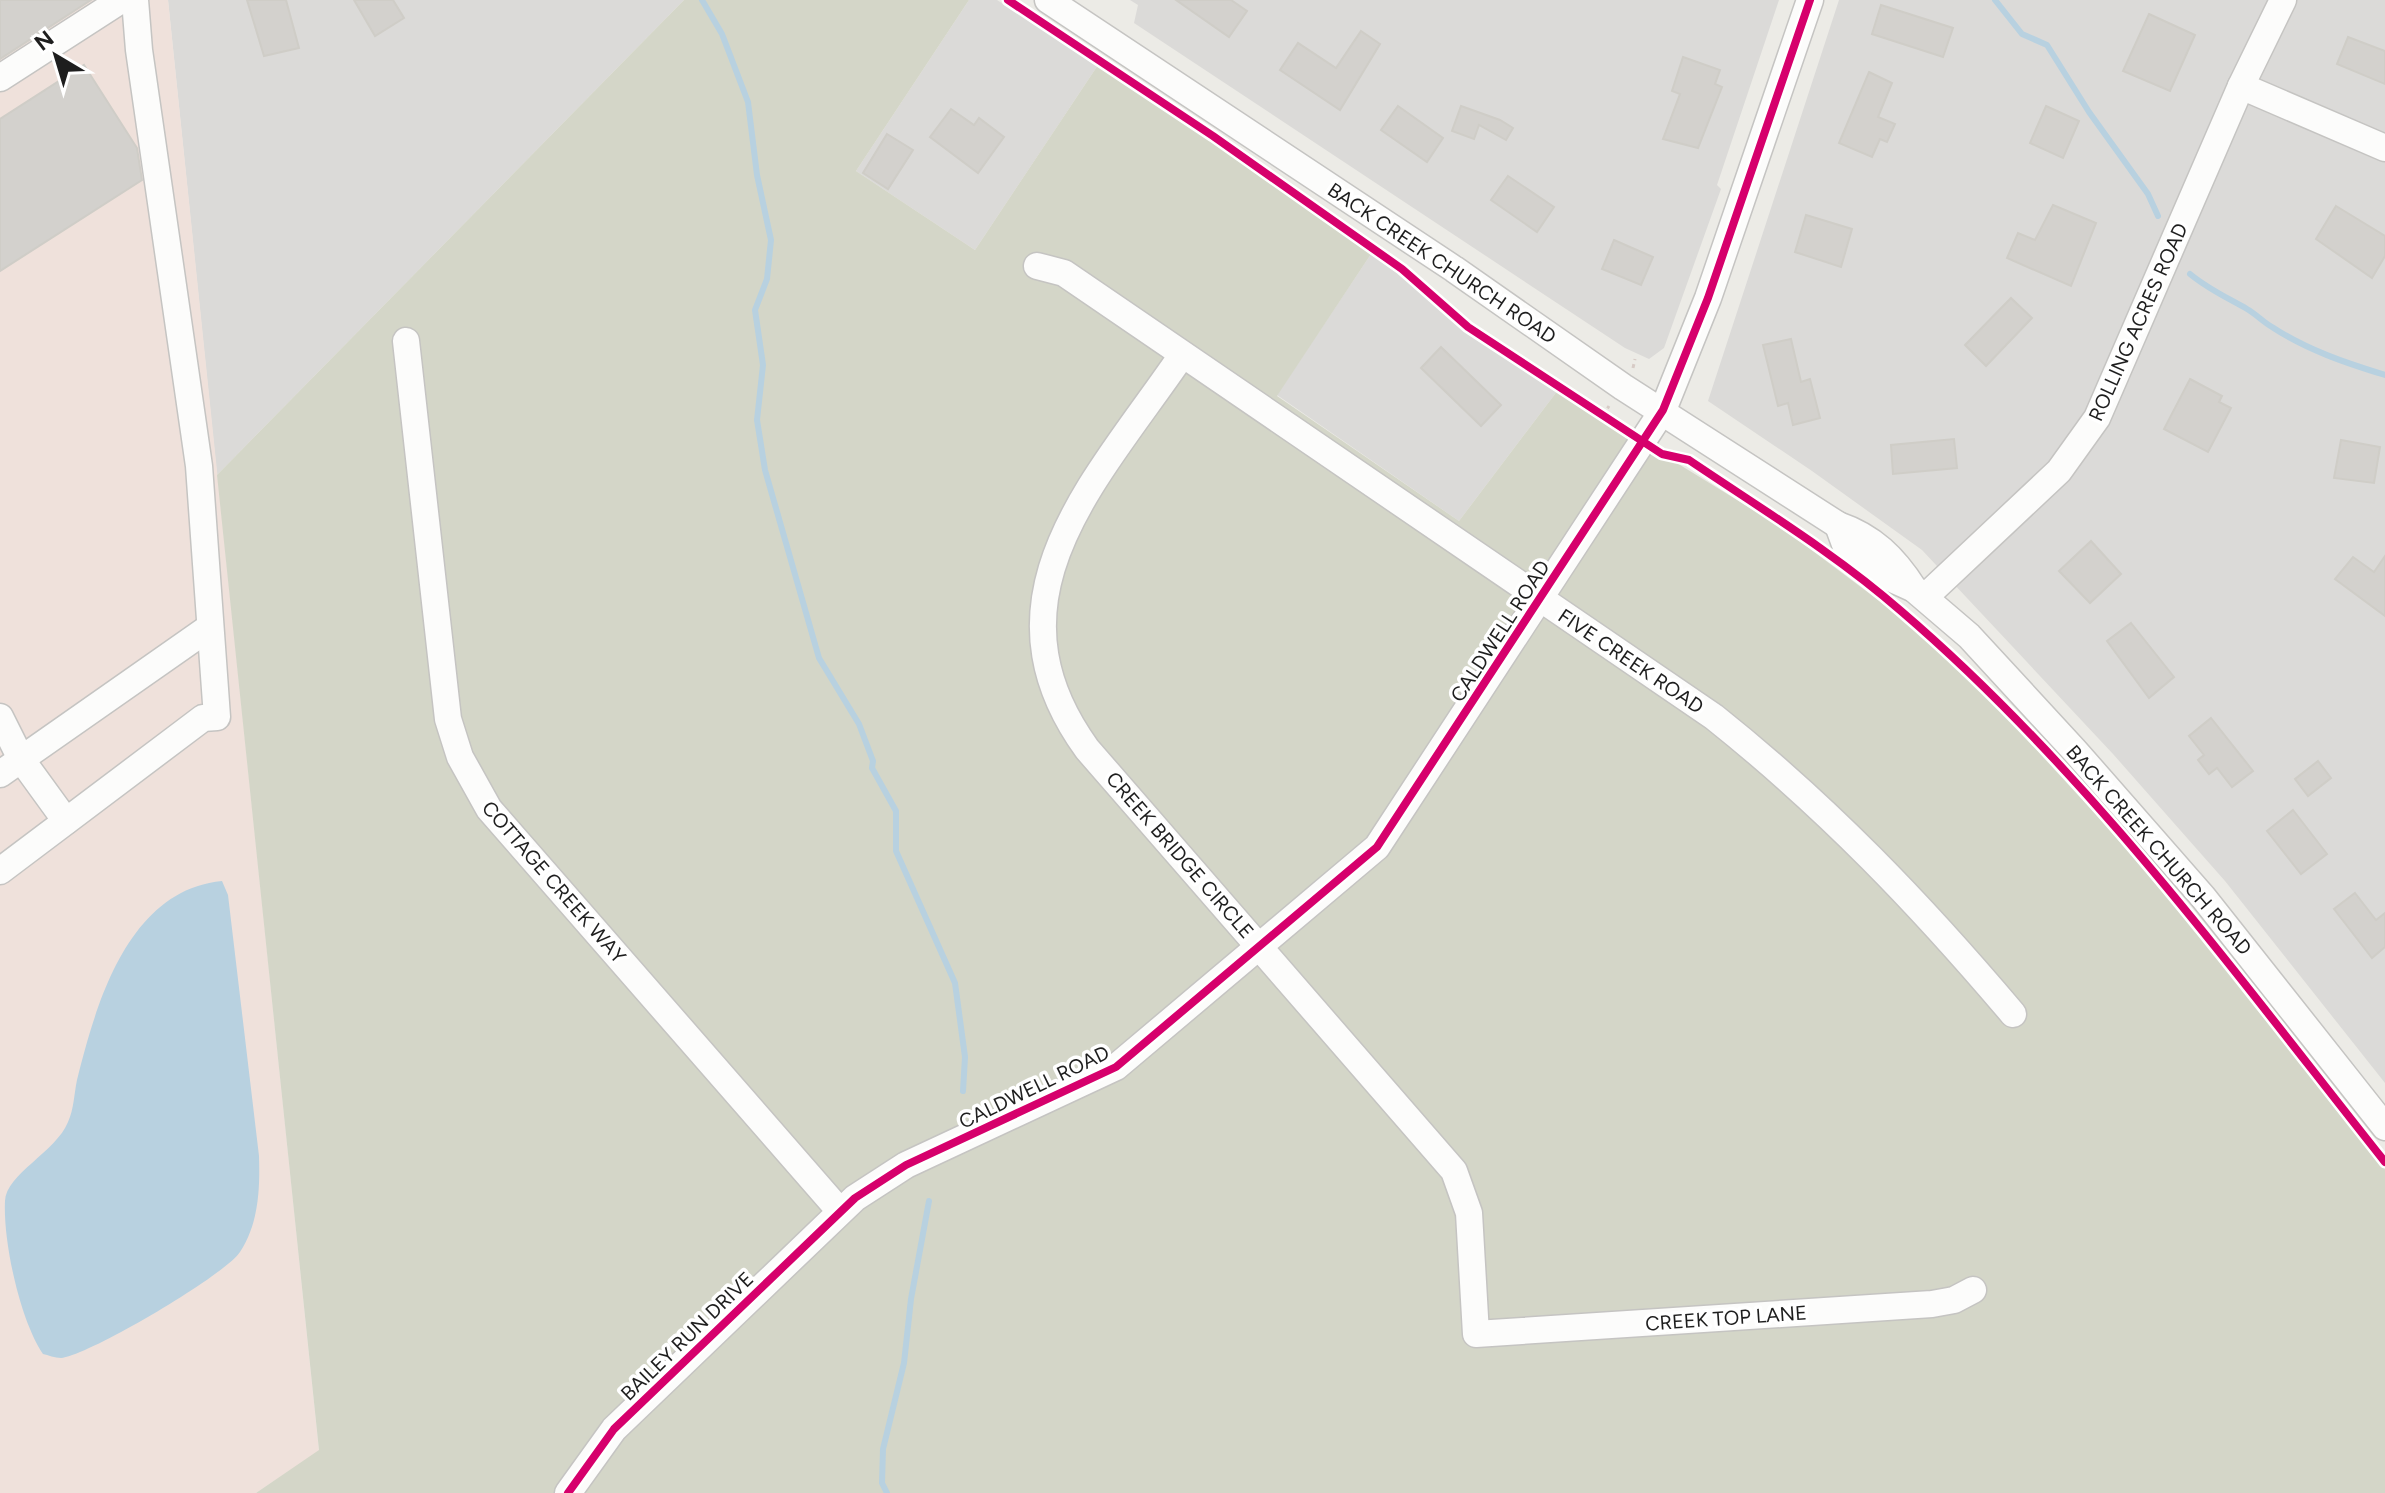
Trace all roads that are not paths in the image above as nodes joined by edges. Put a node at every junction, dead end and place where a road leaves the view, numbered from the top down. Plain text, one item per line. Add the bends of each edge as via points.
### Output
1 (121, 0) edge
2 (135, 0) edge
3 (1048, 0) edge
4 (1810, 0) edge
5 (2283, 0) edge
6 (0, 78) edge
7 (2241, 86) junction
8 (2385, 148) edge
9 (1037, 266) dead end
10 (406, 341) dead end
11 (1182, 355) junction
12 (1663, 410) junction
13 (1920, 593) junction
14 (1539, 600) junction
15 (210, 627) junction
16 (0, 717) edge
17 (10, 766) edge
18 (66, 821) junction
19 (0, 871) edge
20 (1261, 948) junction
21 (2013, 1014) dead end
22 (2385, 1127) edge
23 (839, 1210) junction
24 (1973, 1290) dead end
25 (1476, 1334) joint
26 (568, 1493) edge

1 - 6 street
2 - 15 street via 199,466
3 - 12 street, BACK CREEK CHURCH ROAD
4 - 12 street, CALDWELL ROAD via 1708,298
5 - 7 street, ROLLING ACRES ROAD
7 - 8 street
7 - 13 street, ROLLING ACRES ROAD via 2097,418 2059,471
9 - 11 street, FIVE CREEK ROAD via 1064,273
10 - 23 street, COTTAGE CREEK WAY via 448,719 468,775 489,809
11 - 14 street, FIVE CREEK ROAD
11 - 20 street, CREEK BRIDGE CIRCLE via 1064,531 1044,591 1045,654 1056,695 1081,741
12 - 13 street, BACK CREEK CHURCH ROAD via 1838,525 1846,547 1881,574
12 - 14 street, CALDWELL ROAD
13 - 22 street, BACK CREEK CHURCH ROAD via 1969,636 2203,897
14 - 20 street, CALDWELL ROAD via 1384,840
14 - 21 street, FIVE CREEK ROAD via 1666,683 1805,792 1890,873
15 - 17 street
15 - 18 street via 217,717 203,718
16 - 17 street
17 - 18 street
18 - 19 street
20 - 23 street, CALDWELL ROAD via 1116,1067 906,1165
20 - 25 street, CREEK BRIDGE CIRCLE via 1454,1171 1469,1213
23 - 26 street, BAILEY RUN DRIVE via 614,1429
24 - 25 street, CREEK TOP LANE via 1932,1304

